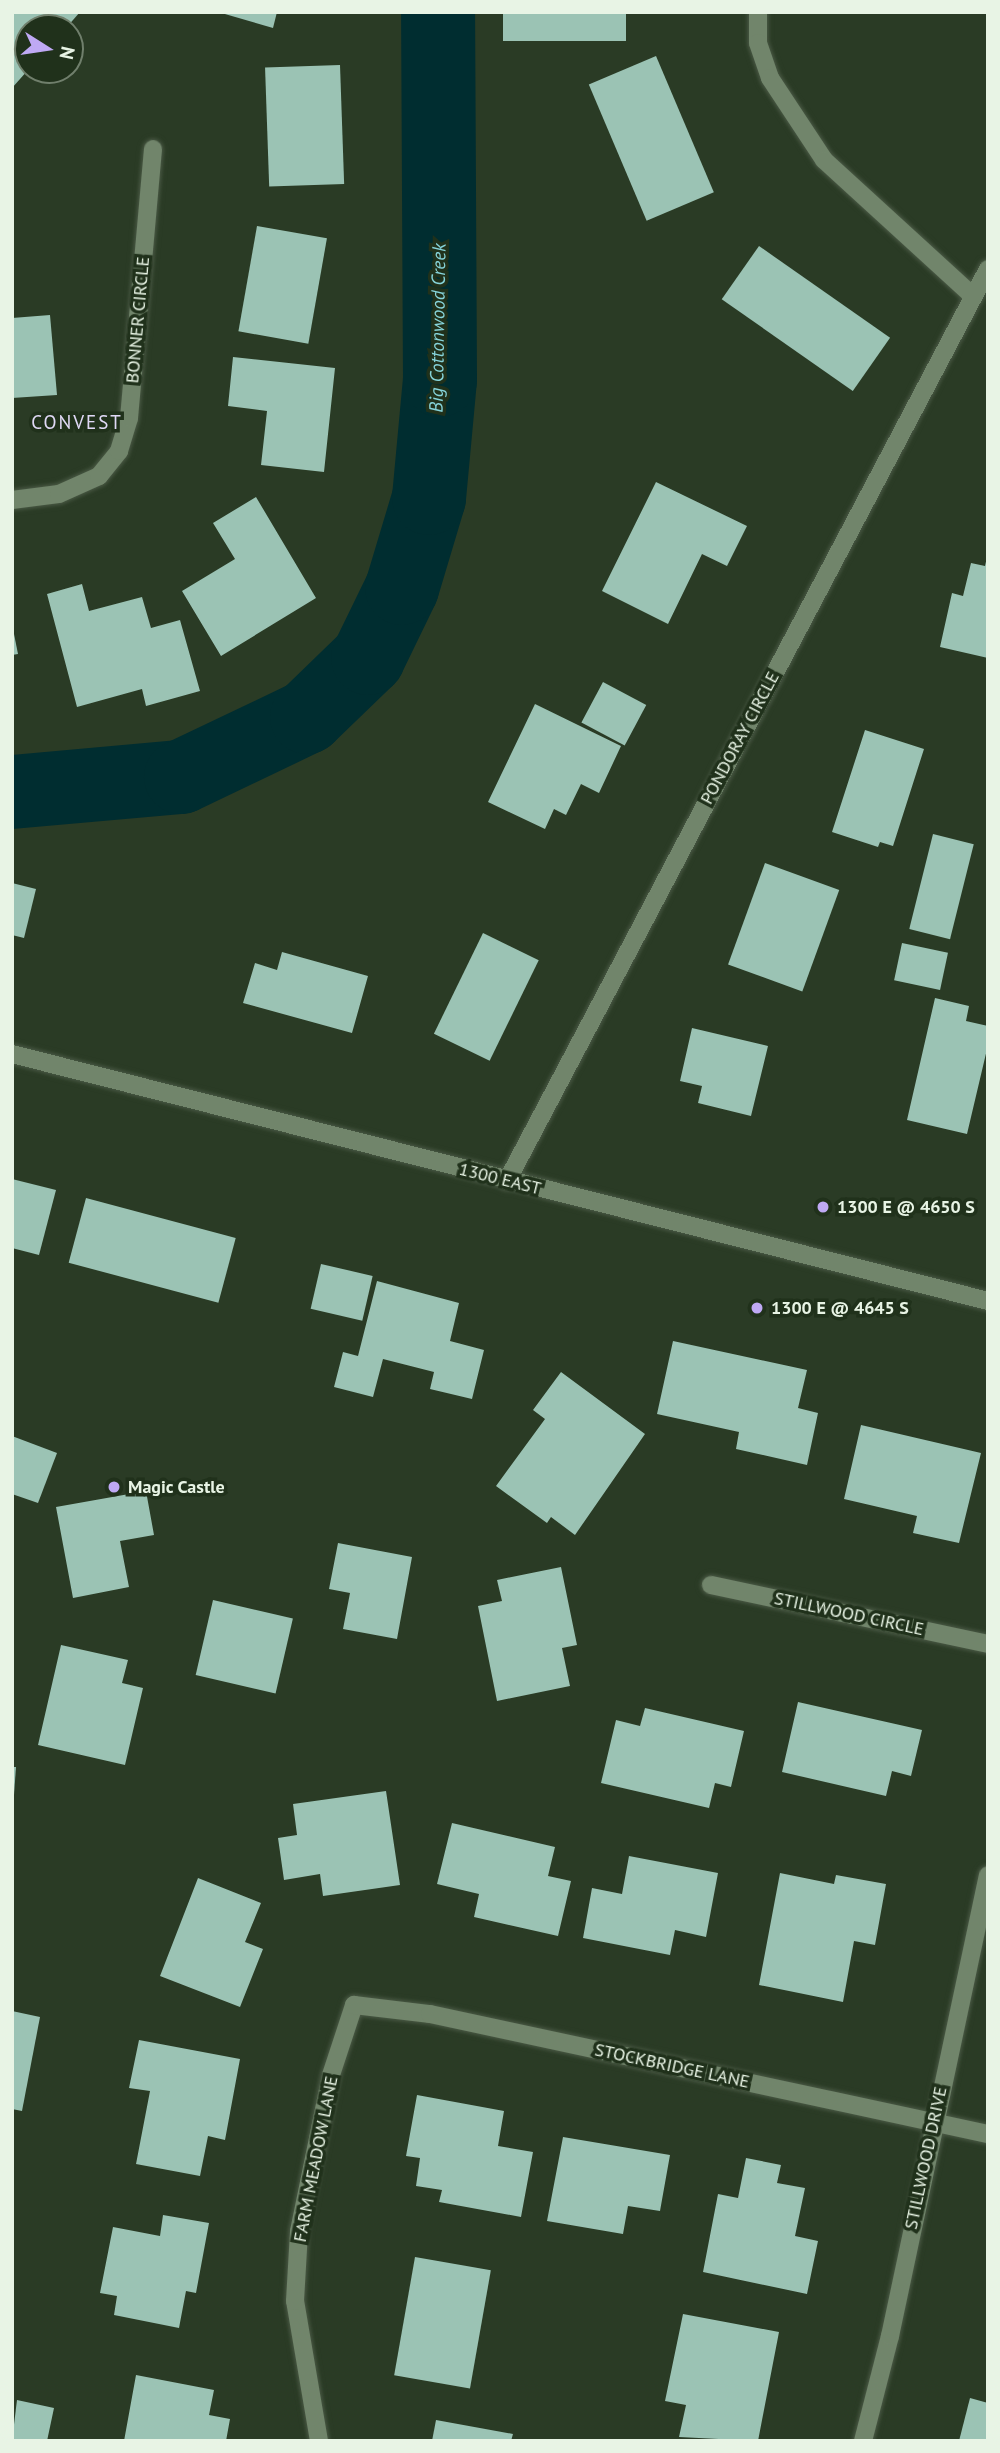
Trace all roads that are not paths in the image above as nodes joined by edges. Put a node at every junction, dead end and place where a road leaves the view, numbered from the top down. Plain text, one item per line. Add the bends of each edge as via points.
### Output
1 (758, 12) edge
2 (153, 149) dead end
3 (988, 269) edge
4 (973, 296) junction
5 (12, 500) edge
6 (12, 1054) edge
7 (507, 1181) junction
8 (988, 1301) edge
9 (711, 1585) dead end
10 (988, 1644) edge
11 (988, 1875) edge
12 (354, 2006) joint
13 (932, 2123) junction
14 (988, 2134) edge
15 (319, 2441) edge
16 (863, 2441) edge

1 - 4 street via 758,43 770,78 824,160
2 - 5 street, BONNER CIRCLE via 129,418 119,451 99,476 59,494
3 - 4 street, PONDORAY CIRCLE
4 - 7 street, PONDORAY CIRCLE
6 - 7 street, 1300 EAST
7 - 8 street, 1300 EAST
9 - 10 street, STILLWOOD CIRCLE
11 - 13 street, STILLWOOD DRIVE
12 - 13 street, STOCKBRIDGE LANE via 430,2014
12 - 15 street, FARM MEADOW LANE via 331,2075 299,2231 295,2301
13 - 14 street, STOCKBRIDGE LANE
13 - 16 street, STILLWOOD DRIVE via 890,2336

